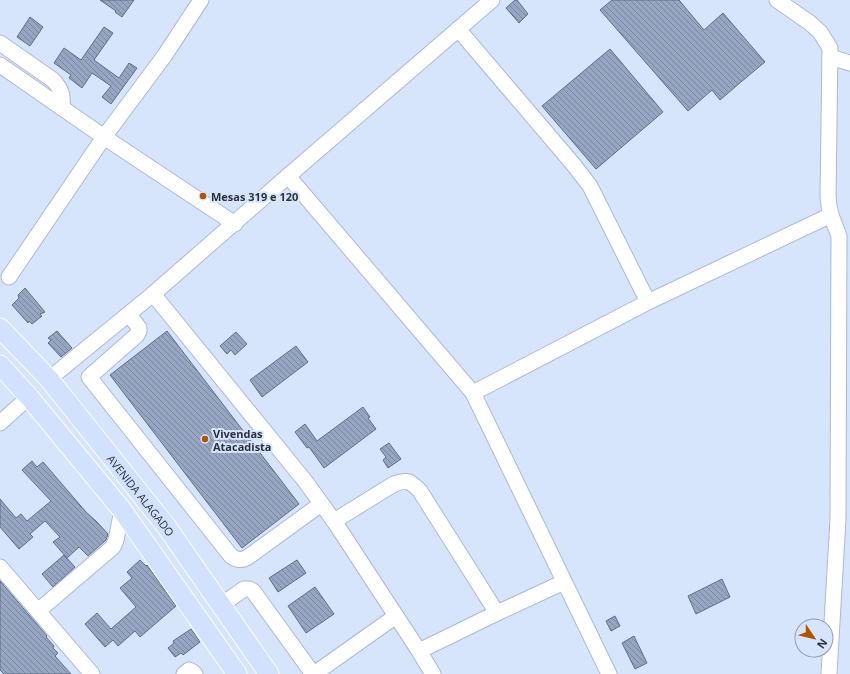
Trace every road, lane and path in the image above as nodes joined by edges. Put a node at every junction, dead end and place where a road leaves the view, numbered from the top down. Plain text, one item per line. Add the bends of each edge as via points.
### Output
1 (201, 0) edge
2 (492, 0) edge
3 (777, 0) edge
4 (458, 29) junction
5 (0, 43) edge
6 (830, 57) junction
7 (850, 63) edge
8 (0, 64) edge
9 (62, 108) junction
10 (104, 137) junction
11 (288, 176) junction
12 (831, 215) junction
13 (235, 224) junction
14 (844, 232) edge
15 (9, 277) dead end
16 (154, 294) junction
17 (648, 302) junction
18 (129, 314) junction
19 (0, 328) edge
20 (75, 358) junction
21 (0, 364) edge
22 (89, 377) junction
23 (49, 379) junction
24 (472, 393) junction
25 (29, 397) junction
26 (0, 423) edge
27 (850, 487) edge
28 (838, 498) junction
29 (321, 504) junction
30 (850, 508) edge
31 (122, 510) junction
32 (838, 519) junction
33 (334, 521) junction
34 (0, 567) edge
35 (564, 582) junction
36 (221, 605) junction
37 (38, 611) junction
38 (497, 613) junction
39 (396, 616) junction
40 (420, 651) junction
41 (92, 674) edge
42 (184, 674) edge
43 (195, 674) edge
44 (237, 674) edge
45 (269, 674) edge
46 (313, 674) edge
47 (432, 674) edge
48 (609, 674) edge
49 (830, 674) edge

1 - 10 street
2 - 4 street
3 - 6 street via 820,32 830,48
4 - 11 street
4 - 17 street via 590,186
5 - 9 street via 53,80 63,97
6 - 7 street
6 - 12 street via 828,196
8 - 9 street
9 - 10 street
10 - 13 street
10 - 15 street
11 - 13 street
11 - 24 street
12 - 14 street
12 - 17 street
13 - 16 street
14 - 28 street
16 - 18 street
16 - 29 street
17 - 24 street
18 - 20 street
18 - 22 street via 139,328 137,335
19 - 23 main road, AVENIDA ALAGADO
20 - 22 street
20 - 23 street
21 - 25 main road
22 - 29 street via 231,556 237,560 244,560
23 - 36 main road, AVENIDA ALAGADO via 166,526
24 - 35 street
25 - 26 street
25 - 31 main road
27 - 28 street
28 - 32 street
29 - 33 street
30 - 32 street
31 - 37 street via 113,547
31 - 44 main road
32 - 49 street
33 - 38 street via 394,484 412,482
33 - 39 street
34 - 37 street
35 - 38 street
35 - 48 street
36 - 45 main road, AVENIDA ALAGADO
36 - 46 street via 244,589 253,591
37 - 41 street
38 - 40 street
39 - 40 street
39 - 46 street
40 - 47 street
42 - 43 street via 189,670

